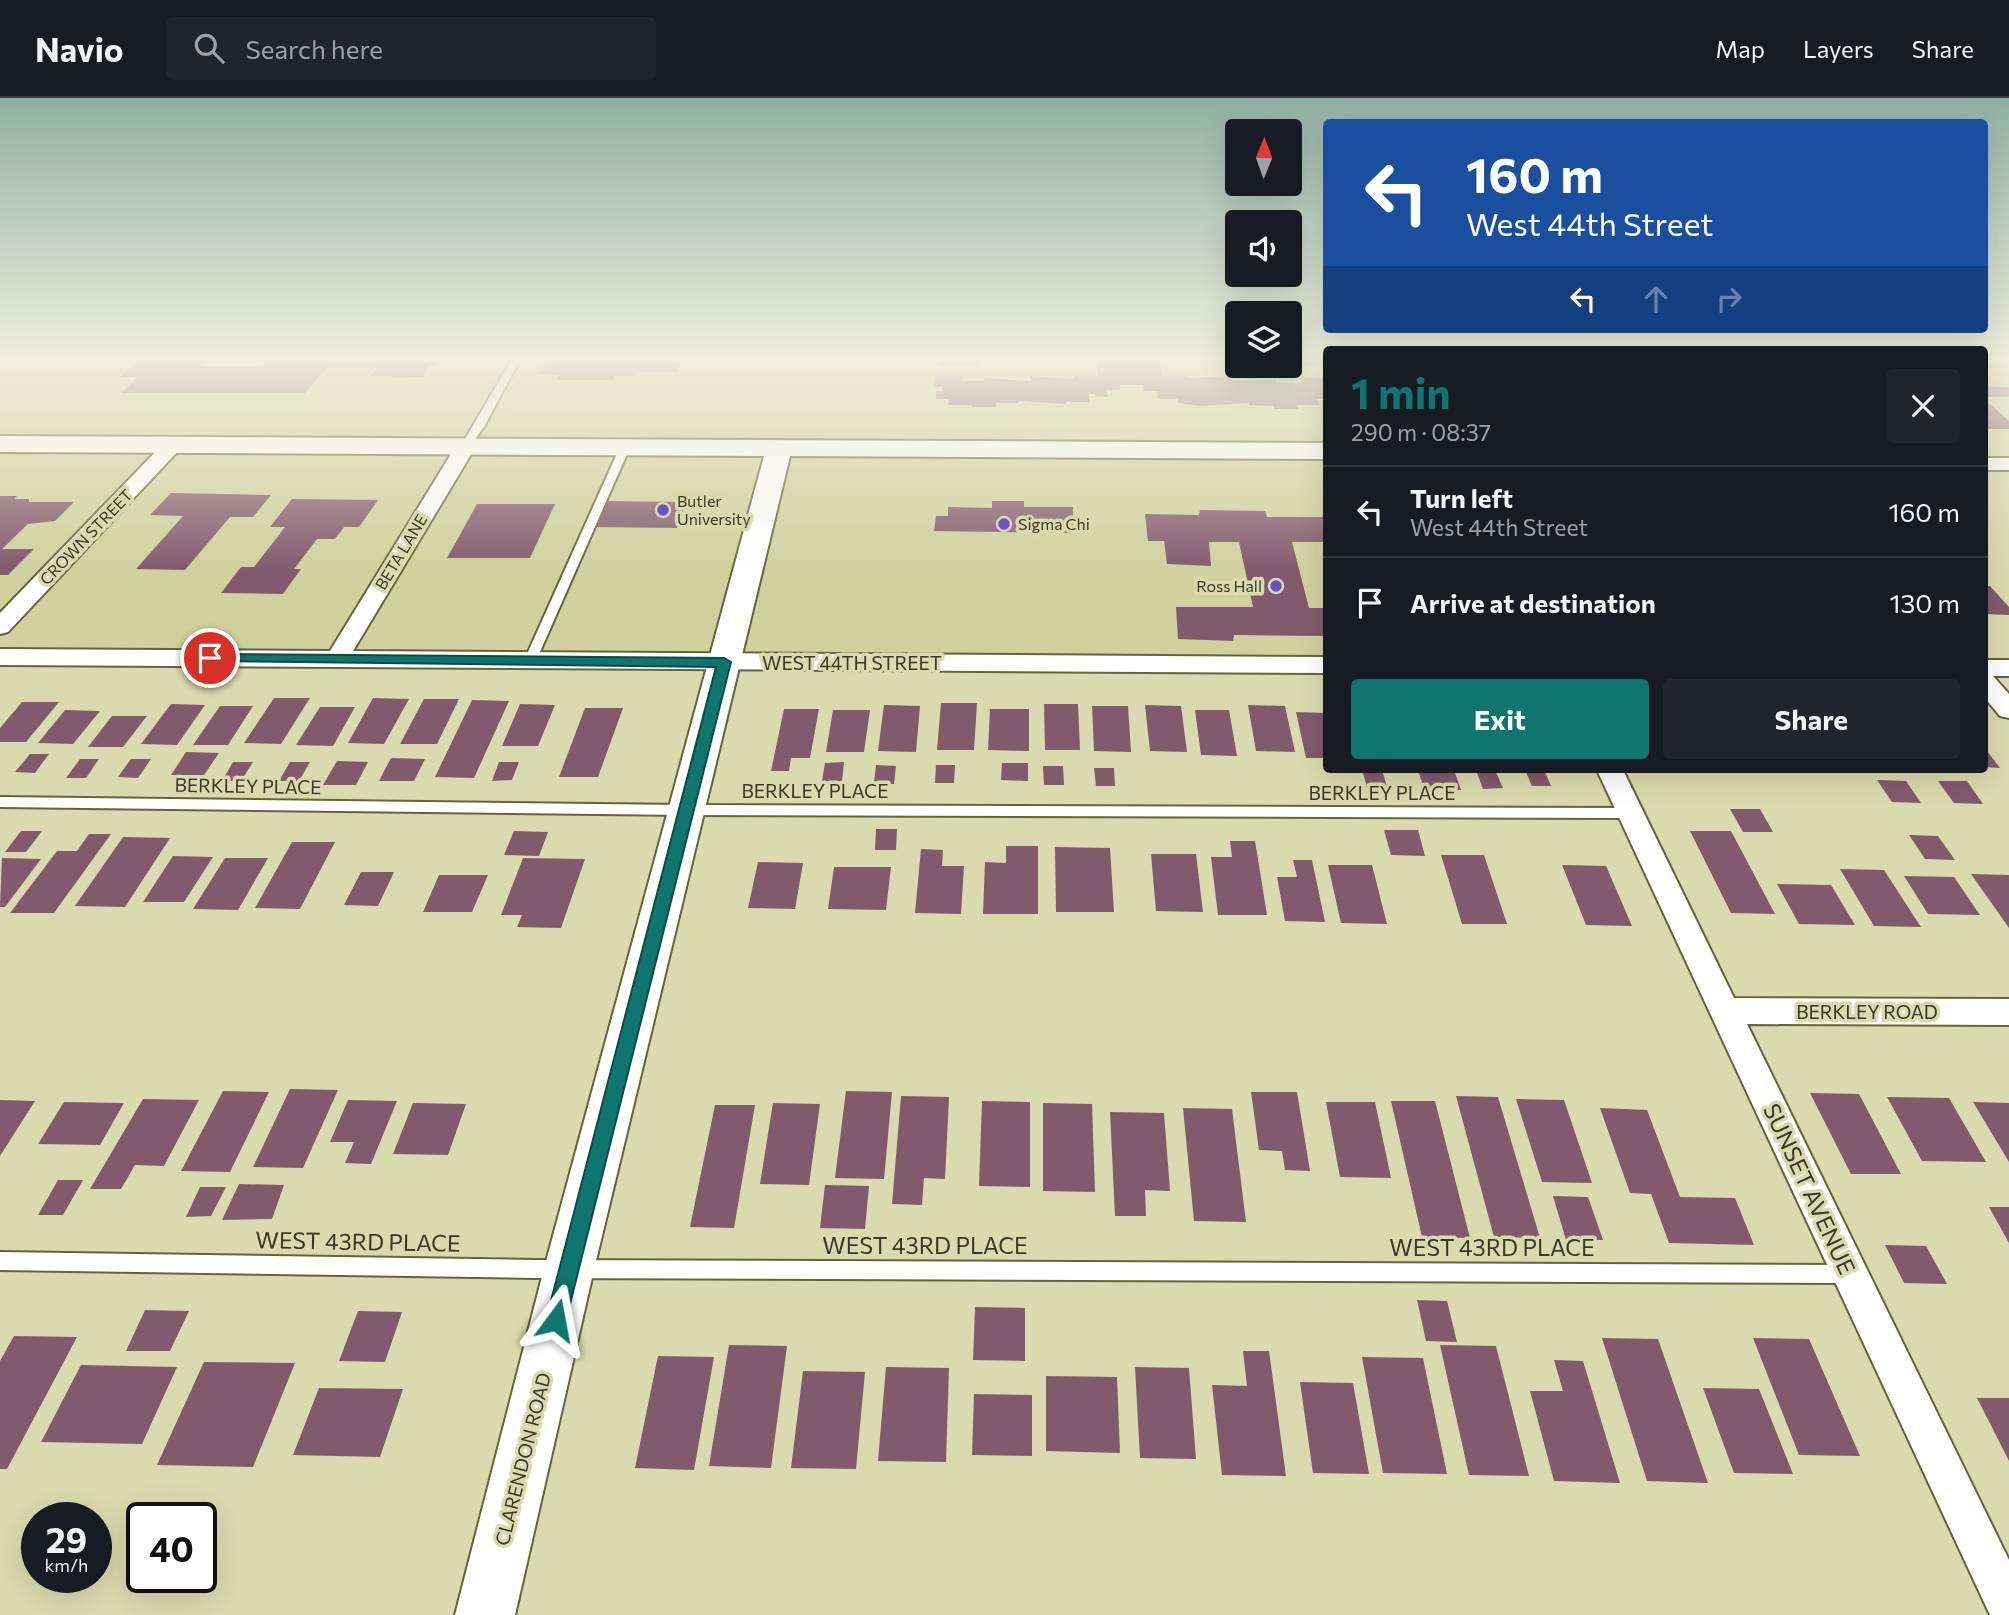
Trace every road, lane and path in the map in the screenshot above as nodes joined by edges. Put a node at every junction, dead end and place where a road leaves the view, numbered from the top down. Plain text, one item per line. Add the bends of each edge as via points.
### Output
1 (477, 430) edge
2 (0, 444) edge
3 (172, 446) junction
4 (466, 446) junction
5 (625, 447) junction
6 (779, 448) junction
7 (1319, 450) edge
8 (1988, 464) edge
9 (2009, 464) edge
10 (0, 627) edge
11 (0, 657) edge
12 (337, 659) junction
13 (530, 661) junction
14 (724, 662) junction
15 (1323, 665) edge
16 (1988, 668) edge
17 (2009, 668) edge
18 (1988, 686) edge
19 (2009, 710) edge
20 (1611, 773) edge
21 (0, 802) edge
22 (686, 810) junction
23 (1630, 813) junction
24 (1725, 1011) junction
25 (2009, 1012) edge
26 (0, 1261) edge
27 (569, 1269) junction
28 (1850, 1274) junction
29 (2009, 1607) edge
30 (485, 1615) edge

1 - 4 lane
2 - 3 street
3 - 4 street
3 - 10 street, CROWN STREET
4 - 5 street
4 - 12 street, BETA LANE
5 - 6 street
5 - 13 lane
6 - 7 street
6 - 14 street, CLARENDON ROAD
8 - 9 street
11 - 12 street, WEST 44TH STREET
12 - 13 street, WEST 44TH STREET
13 - 14 street, WEST 44TH STREET
14 - 15 street, WEST 44TH STREET
14 - 22 street, CLARENDON ROAD
16 - 17 street
18 - 19 street
20 - 23 street, SUNSET AVENUE
21 - 22 lane, BERKLEY PLACE
22 - 23 lane, BERKLEY PLACE
22 - 27 street, CLARENDON ROAD
23 - 24 street, SUNSET AVENUE
24 - 25 street, BERKLEY ROAD
24 - 28 street, SUNSET AVENUE
26 - 27 lane, WEST 43RD PLACE
27 - 28 lane, WEST 43RD PLACE
27 - 30 street, CLARENDON ROAD
28 - 29 street, SUNSET AVENUE

